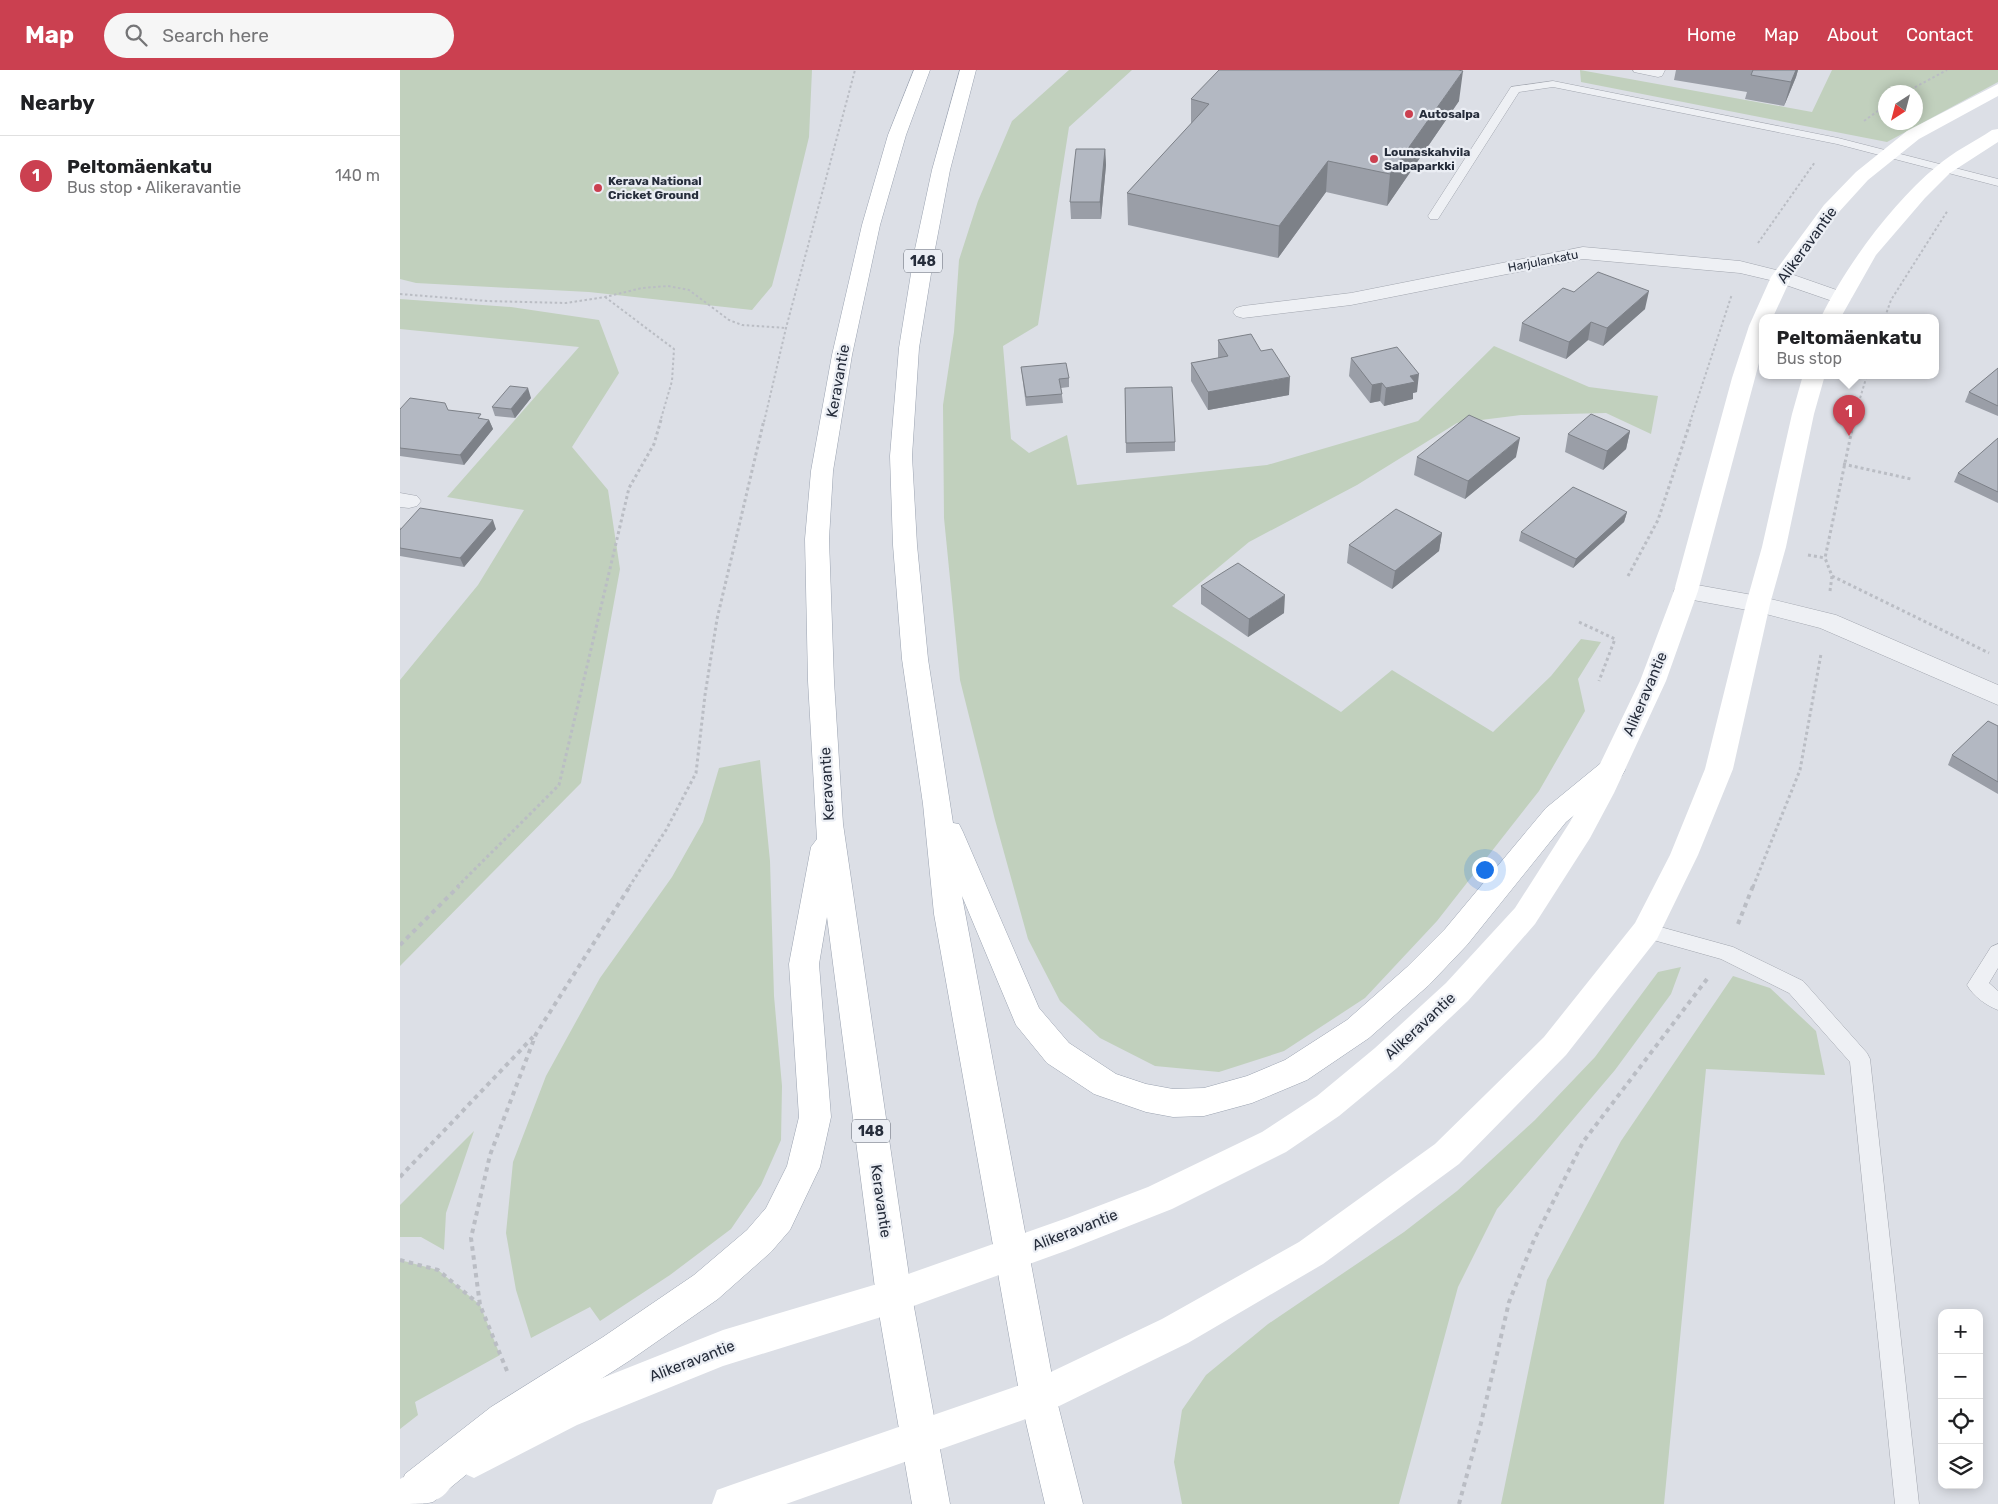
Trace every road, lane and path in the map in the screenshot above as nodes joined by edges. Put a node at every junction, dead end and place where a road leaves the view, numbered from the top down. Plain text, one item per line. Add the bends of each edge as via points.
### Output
1 (855, 70) edge
2 (922, 70) edge
3 (968, 70) edge
4 (1638, 70) edge
5 (1660, 70) edge
6 (1947, 70) edge
7 (1919, 85) edge
8 (1998, 89) edge
9 (1878, 111) edge
10 (1998, 134) edge
11 (1838, 141) junction
12 (1889, 154) junction
13 (1944, 168) junction
14 (1982, 178) junction
15 (1998, 183) edge
16 (1434, 216) dead end
17 (1740, 267) junction
18 (1781, 277) junction
19 (400, 294) edge
20 (605, 297) junction
21 (1841, 298) junction
22 (1243, 312) dead end
23 (1764, 314) edge
24 (1833, 314) edge
25 (1886, 314) edge
26 (1759, 326) edge
27 (786, 328) junction
28 (1813, 379) edge
29 (1843, 464) dead end
30 (1911, 479) dead end
31 (1628, 576) dead end
32 (1832, 576) dead end
33 (1686, 591) junction
34 (1758, 604) junction
35 (1579, 622) dead end
36 (1990, 654) dead end
37 (1599, 681) dead end
38 (1998, 696) edge
39 (1611, 770) junction
40 (937, 804) junction
41 (829, 824) junction
42 (1646, 931) junction
43 (400, 945) edge
44 (1998, 952) edge
45 (1998, 1002) edge
46 (536, 1034) junction
47 (400, 1177) edge
48 (1011, 1254) junction
49 (400, 1260) edge
50 (894, 1296) junction
51 (480, 1305) junction
52 (507, 1371) dead end
53 (1038, 1397) junction
54 (919, 1439) junction
55 (409, 1496) edge
56 (731, 1504) edge
57 (931, 1504) edge
58 (1064, 1504) edge
59 (1907, 1504) edge

1 - 27 path
2 - 41 main road, Keravantie / 148 via 897,135 871,225 842,355 822,470 817,539
3 - 40 main road, 148 via 941,170 925,249 910,348 901,456 915,659
4 - 5 lane via 1658,74
6 - 7 path
8 - 12 main road, Alikeravantie via 1913,135
9 - 11 path
10 - 13 main road
11 - 12 lane
11 - 16 lane via 1555,81 1515,89
11 - 17 path via 1816,161
12 - 13 lane
12 - 18 main road, Alikeravantie via 1862,176 1831,209
13 - 14 lane
13 - 21 main road via 1868,253
14 - 15 lane
14 - 25 path via 1952,203 1891,300
17 - 18 street, Harjulankatu
17 - 22 street, Harjulankatu via 1583,253 1351,299
17 - 31 path via 1658,520
18 - 21 street, Harjulankatu
18 - 23 main road, Alikeravantie
19 - 20 path via 566,303
20 - 27 path via 642,288 668,286 689,290 729,320 742,325
20 - 43 path via 674,348 672,381 654,444 629,488 559,785
21 - 24 main road
26 - 33 main road, Alikeravantie
27 - 46 path via 717,619 696,773 666,830
28 - 34 main road
29 - 30 path
32 - 36 path
33 - 34 street
33 - 39 main road, Alikeravantie via 1653,681
34 - 38 street via 1827,621
34 - 42 main road via 1719,769 1684,855
35 - 37 path via 1615,639
39 - 40 main road via 1556,815 1456,938 1358,1029 1296,1070 1252,1089 1204,1102 1173,1103 1146,1098 1105,1084 1058,1053 1027,1016
39 - 48 main road, Alikeravantie via 1580,830 1525,916 1457,992 1328,1106 1274,1142 1160,1198
40 - 48 main road, 148 via 950,914
41 - 50 main road, Keravantie / 148
41 - 55 main road via 804,964 815,1117 803,1167 778,1219 706,1287 504,1420
42 - 53 main road via 1555,1046 1447,1154 1311,1253 1175,1331
42 - 59 lane via 1726,952 1796,987 1860,1059
44 - 45 lane via 1977,984
46 - 47 path
46 - 51 path via 490,1155 471,1238
48 - 50 main road, Alikeravantie
48 - 53 main road, 148
49 - 51 path via 438,1270
50 - 54 main road, Keravantie / 148
50 - 55 main road, Alikeravantie via 723,1348 565,1411
51 - 52 path
53 - 54 main road
53 - 58 main road, 148
54 - 56 main road
54 - 57 main road, Keravantie / 148

